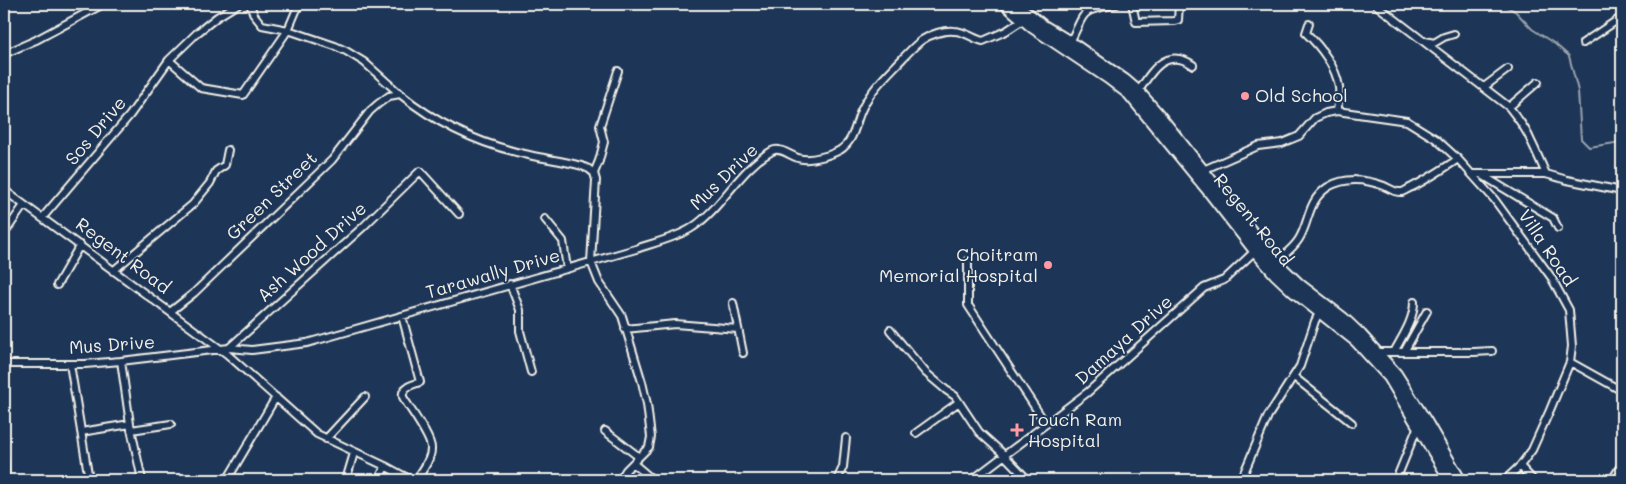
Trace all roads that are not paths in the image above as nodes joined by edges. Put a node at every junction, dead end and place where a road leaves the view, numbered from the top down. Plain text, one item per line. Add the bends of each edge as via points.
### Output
1 (103, 4) edge
2 (238, 4) edge
3 (250, 4) edge
4 (299, 4) edge
5 (1005, 4) edge
6 (1016, 4) edge
7 (1117, 4) edge
8 (1132, 4) edge
9 (1179, 4) edge
10 (1375, 4) edge
11 (1622, 17) edge
12 (1023, 20) junction
13 (1309, 24) dead end
14 (288, 30) junction
15 (1454, 34) dead end
16 (1421, 40) junction
17 (1583, 44) dead end
18 (1068, 46) junction
19 (4, 54) edge
20 (169, 60) junction
21 (1193, 65) dead end
22 (1508, 69) dead end
23 (618, 71) dead end
24 (1538, 82) dead end
25 (1484, 87) junction
26 (400, 94) junction
27 (1136, 96) junction
28 (1509, 106) junction
29 (1336, 111) junction
30 (228, 150) dead end
31 (1458, 159) junction
32 (1199, 172) junction
33 (594, 173) junction
34 (1472, 174) junction
35 (1481, 174) junction
36 (1546, 174) junction
37 (4, 190) edge
38 (1622, 191) edge
39 (24, 205) junction
40 (459, 214) dead end
41 (43, 217) junction
42 (545, 219) dead end
43 (1558, 228) dead end
44 (4, 234) edge
45 (80, 245) junction
46 (1258, 248) junction
47 (968, 261) dead end
48 (591, 262) junction
49 (1273, 265) junction
50 (567, 269) junction
51 (113, 271) junction
52 (510, 284) junction
53 (57, 285) dead end
54 (1414, 302) dead end
55 (733, 303) dead end
56 (1322, 308) junction
57 (1427, 311) dead end
58 (170, 312) junction
59 (402, 316) junction
60 (625, 329) junction
61 (738, 329) junction
62 (890, 330) dead end
63 (225, 349) junction
64 (1492, 350) dead end
65 (1376, 352) junction
66 (1394, 352) junction
67 (1404, 352) junction
68 (743, 354) dead end
69 (121, 361) junction
70 (1570, 362) junction
71 (4, 364) edge
72 (70, 364) junction
73 (531, 372) dead end
74 (1294, 377) junction
75 (1622, 390) edge
76 (276, 397) junction
77 (365, 397) dead end
78 (960, 402) junction
79 (1352, 423) dead end
80 (171, 424) dead end
81 (1046, 424) junction
82 (1422, 424) junction
83 (130, 427) junction
84 (604, 431) dead end
85 (81, 432) junction
86 (916, 432) dead end
87 (322, 436) junction
88 (846, 438) dead end
89 (354, 453) junction
90 (1003, 455) junction
91 (639, 457) junction
92 (4, 459) edge
93 (633, 463) junction
94 (1622, 464) edge
95 (385, 466) junction
96 (1520, 466) junction
97 (5, 480) edge
98 (89, 480) edge
99 (142, 480) edge
100 (227, 480) edge
101 (346, 480) edge
102 (379, 480) edge
103 (410, 480) edge
104 (416, 480) edge
105 (620, 480) edge
106 (653, 480) edge
107 (837, 480) edge
108 (972, 480) edge
109 (1028, 480) edge
110 (1241, 480) edge
111 (1396, 480) edge
112 (1450, 480) edge
113 (1460, 480) edge
114 (1505, 480) edge
115 (1533, 480) edge
116 (1612, 480) edge

1 - 19 street
2 - 20 street, Sos Drive via 196,33
3 - 14 street via 262,25
4 - 14 street
5 - 12 main road, Regent Road
6 - 18 main road, Regent Road
7 - 18 street via 1086,11
8 - 9 street via 1136,22 1178,20
10 - 16 street
11 - 17 street
12 - 18 main road, Regent Road
12 - 48 street, Mus Drive via 1006,32 983,41 956,31 923,40 868,97 852,137 840,150 804,160 773,151 750,168 693,228
13 - 29 street via 1306,33 1331,65 1339,87
14 - 20 street via 244,95 201,88
14 - 26 street via 346,51 364,62
15 - 16 street via 1434,43
16 - 25 street
18 - 27 main road, Regent Road via 1113,71
20 - 41 street, Sos Drive via 130,115
21 - 27 street via 1179,58 1168,59 1153,70
22 - 25 street
23 - 33 street via 600,126 604,142
24 - 28 street
25 - 28 street
26 - 33 street via 457,131 527,155 582,166
26 - 58 street, Green Street via 389,96 364,117 332,160 194,293
27 - 32 main road, Regent Road via 1159,115
28 - 36 street via 1532,142
29 - 31 street, Villa Road via 1407,121 1436,139
29 - 32 street via 1315,118 1299,136 1282,143 1258,146
30 - 51 street via 225,165 216,171 193,204
31 - 34 street, Villa Road
31 - 49 street via 1402,192 1373,182 1354,180 1327,188 1309,210 1299,239
32 - 46 main road, Regent Road
33 - 48 street via 597,187
34 - 35 street
34 - 70 street, Villa Road via 1519,232 1561,294 1569,310
35 - 36 street
35 - 43 street via 1553,218
36 - 38 street
37 - 39 street, Regent Road
39 - 41 street, Regent Road
39 - 44 street
40 - 63 street, Ash Wood Drive via 420,171 363,227
41 - 45 street, Regent Road
42 - 50 street via 563,241
45 - 51 street, Regent Road
45 - 53 street
46 - 49 main road, Regent Road
46 - 81 street, Damaya Drive via 1224,280 1204,288 1088,392
47 - 81 street via 968,305
48 - 50 street, Tarawally Drive
48 - 60 street via 598,282 622,316
49 - 56 main road, Regent Road via 1300,285
50 - 52 street, Tarawally Drive
51 - 58 street, Regent Road
52 - 59 street, Tarawally Drive
52 - 73 street via 520,310 520,331
54 - 66 street via 1414,310
55 - 61 street
56 - 65 main road, Regent Road via 1343,318
56 - 74 street
56 - 82 main road, Regent Road via 1389,377
57 - 67 street
58 - 63 street, Regent Road
59 - 63 street, Tarawally Drive via 308,343 252,350
59 - 104 street via 420,382 404,389 403,398 427,435 432,449
60 - 61 street via 684,324
60 - 91 street via 647,404 651,443
61 - 68 street
62 - 78 street via 926,373
63 - 69 street, Mus Drive
63 - 76 street, Regent Road
64 - 67 street
65 - 66 street
65 - 82 main road, Regent Road via 1396,374
66 - 67 street
69 - 72 street, Mus Drive
69 - 83 street
70 - 75 street
70 - 96 street, Villa Road via 1534,444
71 - 72 street, Mus Drive
72 - 85 street
74 - 79 street
74 - 110 street via 1268,416
76 - 87 street, Regent Road
76 - 100 street
77 - 87 street
78 - 86 street
78 - 90 street via 979,432
80 - 83 street
81 - 90 street, Damaya Drive
82 - 111 street
82 - 112 main road, Regent Road
82 - 113 main road, Regent Road
83 - 85 street
83 - 99 street
84 - 91 street
85 - 98 street
87 - 89 street, Regent Road
88 - 107 street via 844,467
89 - 95 street, Regent Road
89 - 101 street
90 - 108 street, Damaya Drive
90 - 109 street
91 - 93 street
92 - 97 street
93 - 105 street
93 - 106 street
94 - 116 street
95 - 102 street
95 - 103 street, Regent Road
96 - 114 street, Villa Road
96 - 115 street

